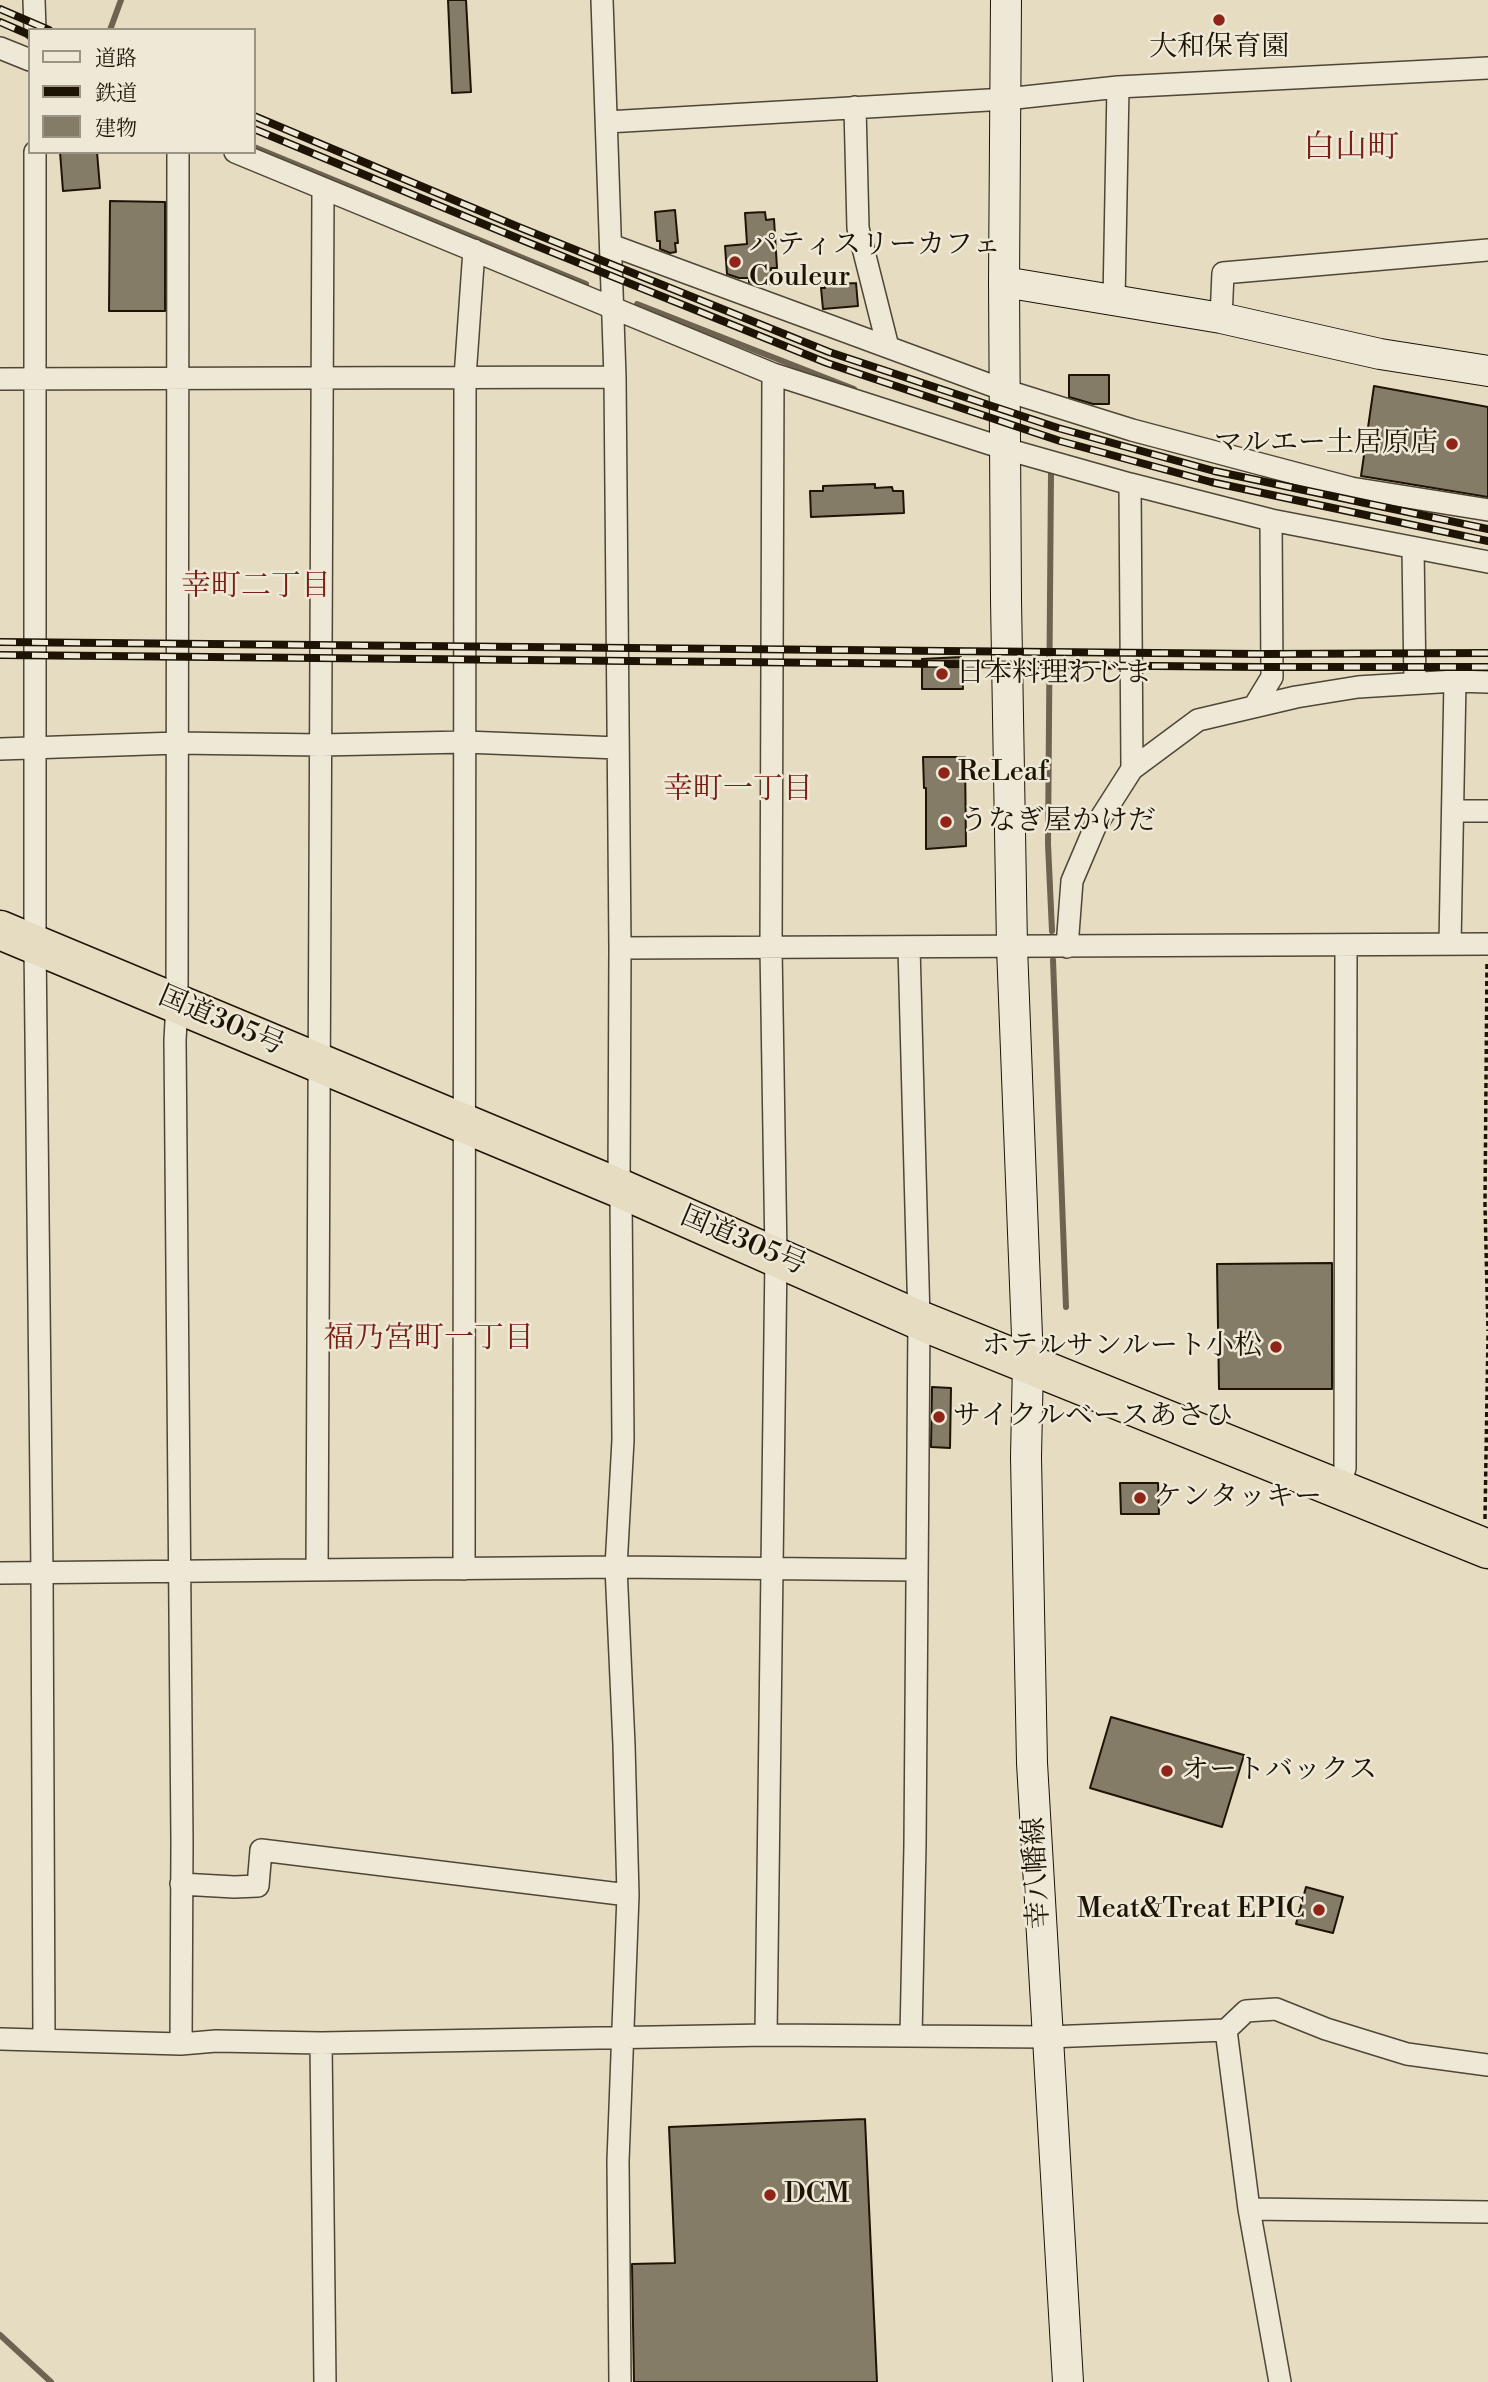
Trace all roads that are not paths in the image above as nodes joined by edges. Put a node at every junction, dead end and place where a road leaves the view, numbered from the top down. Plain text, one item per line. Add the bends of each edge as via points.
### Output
1 (34, 0) edge
2 (602, 0) edge
3 (1006, 0) edge
4 (35, 28) edge
5 (0, 48) edge
6 (28, 59) edge
7 (1488, 68) edge
8 (1118, 87) junction
9 (1006, 99) junction
10 (855, 107) junction
11 (607, 122) junction
12 (35, 154) edge
13 (178, 154) edge
14 (240, 154) edge
15 (323, 189) junction
16 (611, 245) junction
17 (474, 250) junction
18 (1488, 250) edge
19 (1003, 282) junction
20 (1114, 301) junction
21 (613, 307) junction
22 (1221, 318) junction
23 (888, 347) junction
24 (1488, 371) edge
25 (773, 374) junction
26 (465, 377) junction
27 (615, 377) junction
28 (33, 378) junction
29 (321, 378) junction
30 (0, 379) edge
31 (177, 379) junction
32 (1004, 390) junction
33 (1006, 449) junction
34 (1130, 484) junction
35 (1488, 510) edge
36 (1271, 520) junction
37 (1413, 549) junction
38 (1488, 562) edge
39 (1455, 681) junction
40 (1488, 682) edge
41 (1415, 683) junction
42 (1255, 705) junction
43 (465, 742) junction
44 (177, 743) junction
45 (321, 745) junction
46 (34, 748) junction
47 (618, 748) junction
48 (0, 749) edge
49 (1132, 769) junction
50 (1452, 811) junction
51 (1488, 811) edge
52 (0, 930) edge
53 (35, 944) junction
54 (1450, 944) junction
55 (1488, 944) edge
56 (1346, 945) junction
57 (909, 947) junction
58 (1012, 947) junction
59 (1067, 947) junction
60 (620, 948) junction
61 (771, 948) junction
62 (177, 1003) junction
63 (321, 1063) junction
64 (466, 1124) junction
65 (619, 1188) junction
66 (776, 1256) junction
67 (919, 1320) junction
68 (1028, 1362) junction
69 (1339, 1489) junction
70 (1486, 1549) edge
71 (616, 1567) junction
72 (773, 1567) junction
73 (464, 1569) junction
74 (317, 1570) junction
75 (917, 1570) junction
76 (180, 1572) junction
77 (0, 1573) edge
78 (42, 1573) junction
79 (181, 1884) junction
80 (628, 1895) junction
81 (1226, 2030) junction
82 (766, 2035) junction
83 (911, 2036) junction
84 (1048, 2037) junction
85 (0, 2039) edge
86 (44, 2039) junction
87 (624, 2039) junction
88 (321, 2043) junction
89 (181, 2044) junction
90 (1488, 2065) edge
91 (1250, 2209) junction
92 (1488, 2212) edge
93 (325, 2382) edge
94 (620, 2382) edge
95 (1068, 2382) edge
96 (1280, 2382) edge

1 - 4 street
2 - 11 street
3 - 9 street, 幸八幡線
5 - 6 street
7 - 8 street
8 - 9 street
8 - 20 street
9 - 10 street
9 - 19 street, 幸八幡線
10 - 11 street
10 - 23 street via 858,228
11 - 16 street
12 - 28 street
13 - 31 street
14 - 15 street
15 - 17 street
15 - 29 street
16 - 21 street
16 - 23 street
17 - 21 street
17 - 26 street
18 - 22 street via 1223,273
19 - 20 street
19 - 32 street, 幸八幡線
20 - 22 street
21 - 25 street
21 - 27 street
22 - 24 street via 1380,354
23 - 32 street
25 - 33 street
25 - 61 street
26 - 27 street
26 - 29 street
26 - 43 street
27 - 47 street
28 - 30 street
28 - 31 street
28 - 46 street
29 - 31 street
29 - 45 street
31 - 44 street
32 - 33 street, 幸八幡線
32 - 35 street via 1132,430 1351,488
33 - 34 street
33 - 58 street, 幸八幡線
34 - 36 street
34 - 49 street
36 - 37 street
36 - 42 street via 1272,677
37 - 38 street
37 - 41 street
39 - 40 street
39 - 41 street
39 - 50 street
41 - 42 street via 1358,687
42 - 49 street via 1198,720
43 - 45 street
43 - 47 street
43 - 64 street
44 - 45 street
44 - 46 street
44 - 62 street
45 - 63 street
46 - 48 street
46 - 53 street
47 - 60 street
49 - 59 street via 1095,827 1072,881
50 - 51 street
50 - 54 street
52 - 53 highway, 国道305号
53 - 62 highway, 国道305号
53 - 78 street
54 - 55 street
54 - 56 street
56 - 59 street
56 - 69 street via 1345,1468
57 - 58 street
57 - 61 street
57 - 67 street
58 - 59 street
58 - 68 street, 幸八幡線
60 - 61 street
60 - 65 street
61 - 66 street
62 - 63 highway, 国道305号
62 - 76 street
63 - 64 highway, 国道305号
63 - 74 street
64 - 65 highway, 国道305号
64 - 73 street
65 - 66 highway, 国道305号
65 - 71 street via 623,1440
66 - 67 highway, 国道305号
66 - 72 street
67 - 68 highway, 国道305号
67 - 75 street
68 - 69 highway, 国道305号
68 - 84 street, 幸八幡線 via 1032,1763
69 - 70 highway, 国道305号
71 - 72 street
71 - 73 street
71 - 80 street
72 - 75 street
72 - 82 street
73 - 74 street
74 - 76 street
75 - 83 street
76 - 78 street
76 - 79 street
77 - 78 street
78 - 86 street
79 - 80 street via 258,1886 261,1850
79 - 89 street
80 - 87 street
81 - 84 street
81 - 90 street via 1246,2011 1276,2009 1407,2054
81 - 91 street
82 - 83 street
82 - 87 street
83 - 84 street
84 - 95 street, 幸八幡線
85 - 86 street
86 - 89 street
87 - 88 street
87 - 94 street via 618,2161
88 - 89 street
88 - 93 street
91 - 92 street
91 - 96 street

